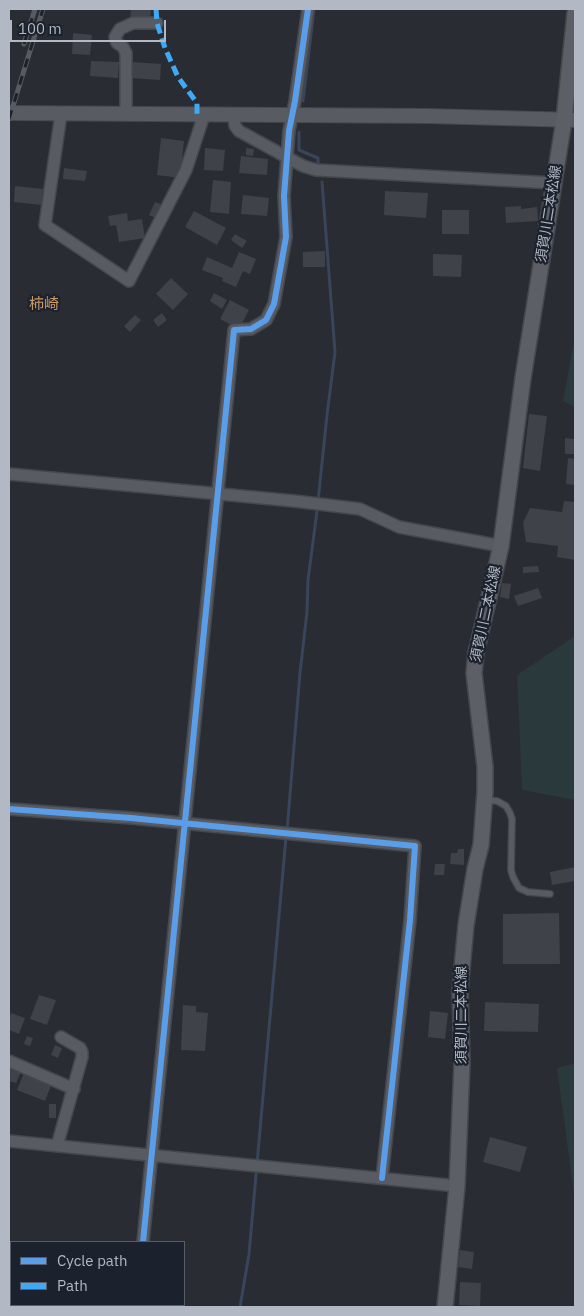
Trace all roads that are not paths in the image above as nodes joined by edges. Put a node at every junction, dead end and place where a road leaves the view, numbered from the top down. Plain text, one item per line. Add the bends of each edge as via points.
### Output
1 (308, 9) edge
2 (575, 13) edge
3 (156, 23) dead end
4 (574, 41) edge
5 (9, 113) edge
6 (61, 114) junction
7 (126, 114) junction
8 (204, 115) junction
9 (234, 115) junction
10 (292, 116) junction
11 (570, 120) edge
12 (286, 157) junction
13 (554, 183) junction
14 (9, 474) edge
15 (217, 494) junction
16 (501, 546) junction
17 (485, 800) junction
18 (9, 809) edge
19 (185, 824) junction
20 (550, 894) dead end
21 (61, 1037) dead end
22 (9, 1061) edge
23 (74, 1088) junction
24 (9, 1141) edge
25 (57, 1146) junction
26 (152, 1154) junction
27 (382, 1178) junction
28 (457, 1186) junction
29 (143, 1241) edge
30 (444, 1307) edge

1 - 10 street
2 - 4 main road, 須賀川二本松線
3 - 7 street via 133,23 120,29 115,37 126,53
4 - 11 main road, 須賀川二本松線
5 - 6 street
6 - 7 street
6 - 8 street via 46,225 129,281 186,170
7 - 8 street
8 - 9 street
9 - 10 street
9 - 12 street via 239,131
10 - 11 street
10 - 12 street
11 - 13 main road, 須賀川二本松線
12 - 13 street via 316,170
12 - 15 street via 286,237 274,304 266,320 251,329 234,330
13 - 16 main road, 須賀川二本松線 via 523,378
14 - 15 street
15 - 16 street via 360,509 399,527
15 - 19 street
16 - 17 main road, 須賀川二本松線 via 474,673 485,766
17 - 20 lane via 497,801 510,813 511,870 519,888
17 - 28 main road, 須賀川二本松線 via 460,990 462,1063
18 - 19 street
19 - 26 street
19 - 27 street via 415,846
21 - 23 street via 82,1052
22 - 23 street
23 - 25 street
24 - 25 street
25 - 26 street
26 - 27 street
26 - 29 street
27 - 28 street
28 - 30 main road, 須賀川二本松線

